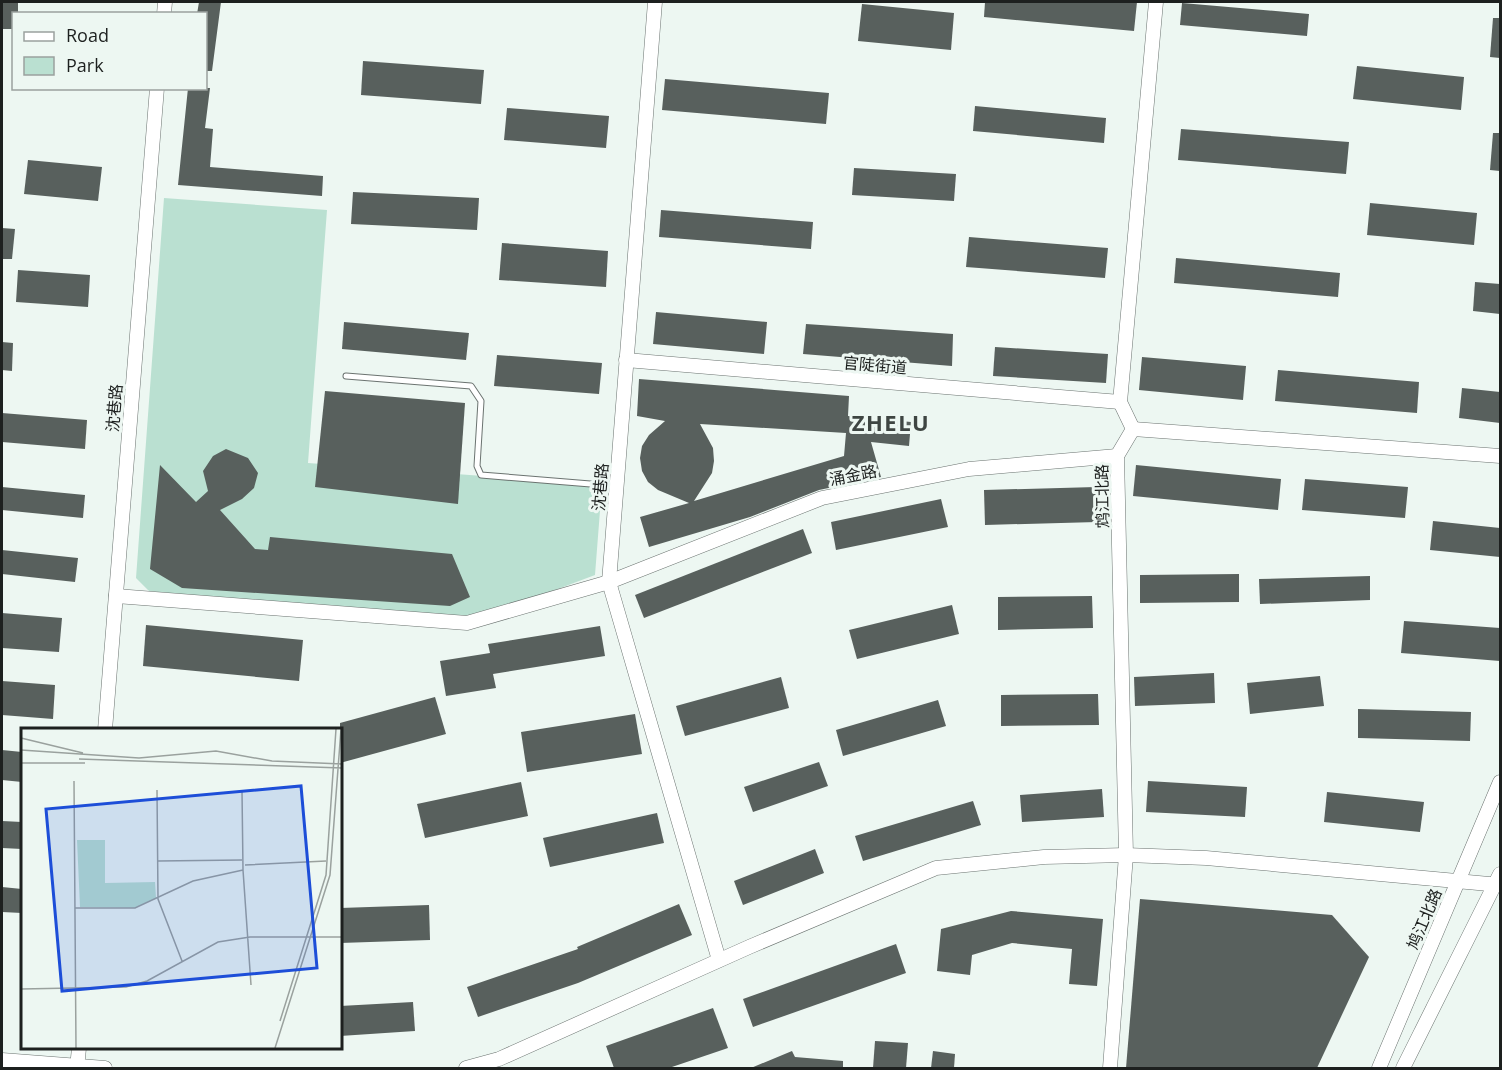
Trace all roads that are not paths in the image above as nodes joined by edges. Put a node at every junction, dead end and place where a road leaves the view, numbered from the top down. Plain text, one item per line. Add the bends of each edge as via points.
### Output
1 (655, 2) edge
2 (1156, 2) edge
3 (157, 90) edge
4 (626, 360) junction
5 (346, 376) dead end
6 (1120, 402) junction
7 (1133, 429) junction
8 (1117, 456) junction
9 (1500, 456) edge
10 (616, 486) junction
11 (609, 582) junction
12 (116, 596) junction
13 (105, 728) edge
14 (1500, 782) edge
15 (1126, 855) junction
16 (1458, 882) junction
17 (1499, 882) edge
18 (719, 960) junction
19 (79, 1049) edge
20 (2, 1060) edge
21 (77, 1067) edge
22 (105, 1068) edge
23 (466, 1068) edge
24 (1110, 1068) edge
25 (1379, 1068) edge
26 (1403, 1068) edge

1 - 4 street, 沈巷路
2 - 6 street
3 - 12 street, 沈巷路
4 - 6 street, 官陡街道
4 - 10 street, 沈巷路
5 - 10 lane via 471,386 481,400 477,466 482,475
6 - 7 street
7 - 8 street, 鸩江北路
7 - 9 street
8 - 11 street, 涌金路 via 969,469 822,498
8 - 15 street, 鸩江北路
10 - 11 street, 沈巷路
11 - 12 street, 涌金路 via 467,623
11 - 18 street, 沈巷路
12 - 13 street, 沈巷路
14 - 16 street, 鸠江北路
15 - 16 street via 1206,858
15 - 18 street via 1044,857 936,868
15 - 24 street, 鸩江北路
16 - 17 street
16 - 25 street, 鸠江北路
17 - 26 street
18 - 23 street via 499,1059
19 - 21 street
20 - 21 street
21 - 22 street

